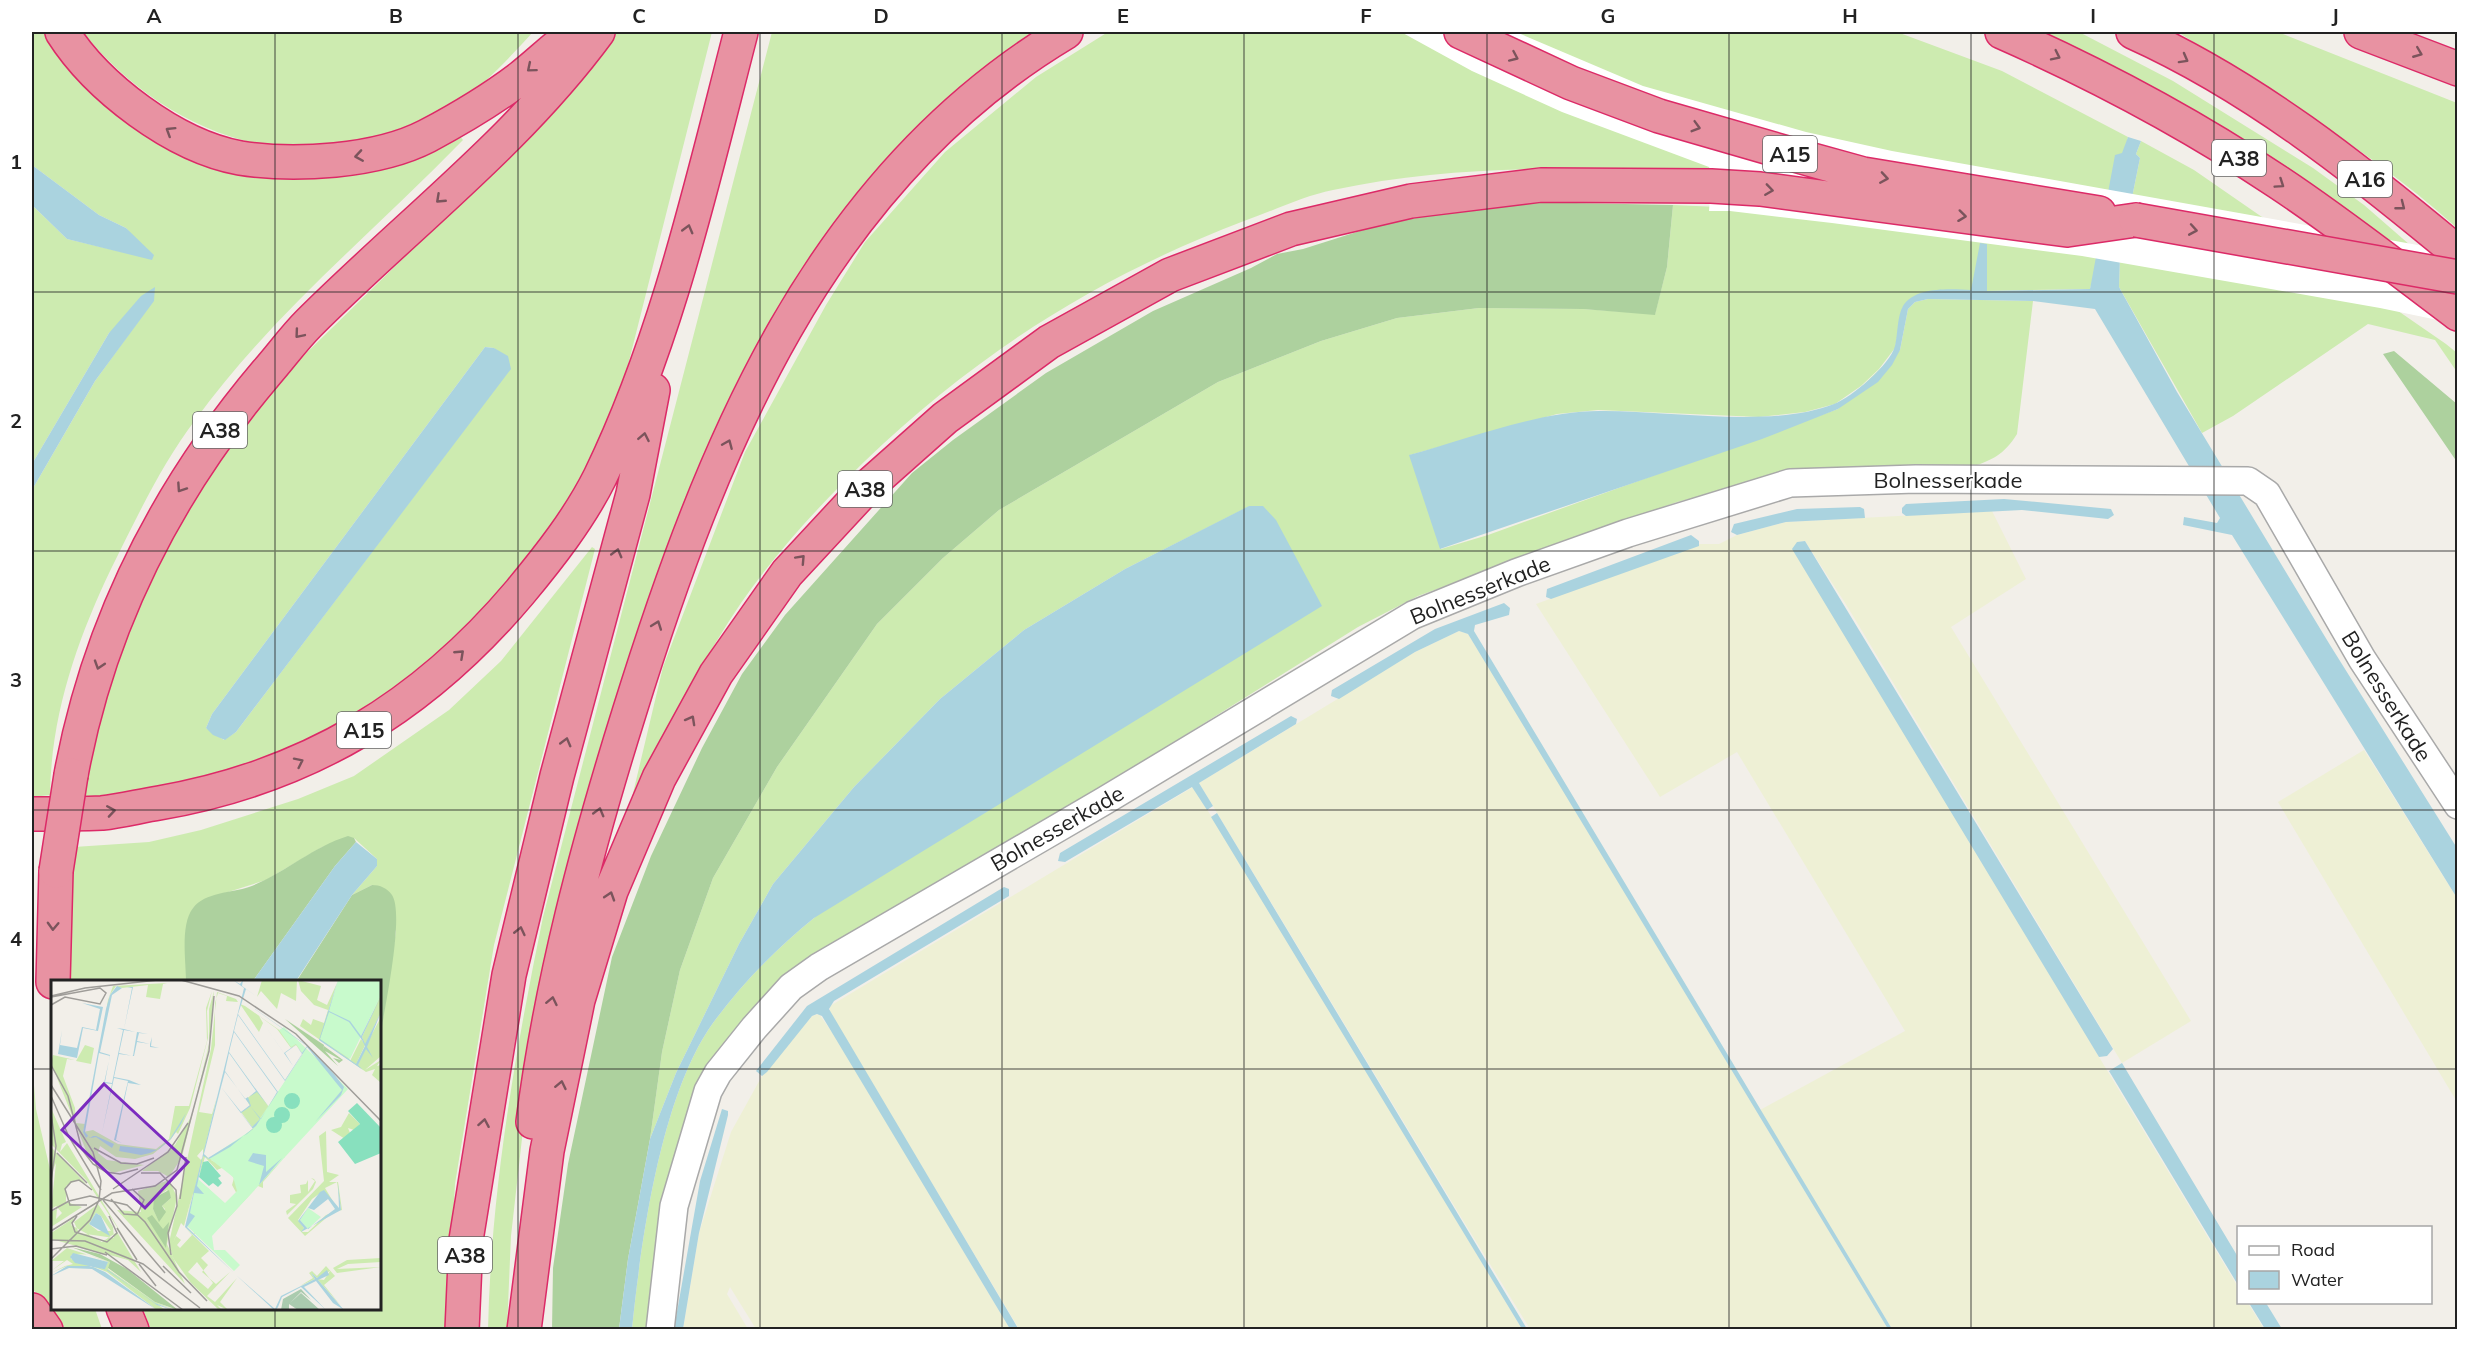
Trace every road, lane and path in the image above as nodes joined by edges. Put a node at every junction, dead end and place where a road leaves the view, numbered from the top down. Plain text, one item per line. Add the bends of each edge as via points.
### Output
1 (62, 32) edge
2 (576, 32) edge
3 (598, 32) edge
4 (741, 32) edge
5 (1066, 32) edge
6 (1461, 32) edge
7 (2002, 32) edge
8 (2133, 32) edge
9 (2361, 32) edge
10 (2457, 69) edge
11 (2136, 220) junction
12 (2457, 253) edge
13 (2457, 277) edge
14 (673, 285) junction
15 (2457, 314) edge
16 (2457, 805) edge
17 (32, 814) edge
18 (53, 980) edge
19 (32, 1310) edge
20 (124, 1310) edge
21 (46, 1329) edge
22 (132, 1329) edge
23 (462, 1329) edge
24 (523, 1329) edge
25 (660, 1329) edge

2 -> 1 highway via 502,90 425,137 363,157 301,163 238,158 181,137 128,104 78,56
3 -> 18 highway, A38, bridge via 514,130 307,324 232,413 173,500 131,582 100,660 80,727 56,871
14 -> 4 highway, A38
24 -> 5 highway, A38 via 517,1301 527,1163 543,1040 567,930 607,781 695,522 747,402 794,311 850,227 899,168 958,109 1031,53
6 -> 11 highway, A15 via 1571,83 1659,116 1780,152 1863,174
7 -> 15 highway, A38 via 2125,91 2231,152 2347,230
8 -> 12 highway, A16 via 2249,95 2321,142
9 -> 10 highway
11 -> 13 highway, A38, bridge
24 -> 11 highway, A38 via 547,1151 578,1000 611,891 659,778 716,674 787,573 865,489 945,418 1049,342 1170,275 1291,229 1410,201 1541,185 1760,189 2067,230
17 -> 14 highway, A15 via 104,813 192,797 278,772 359,733 429,684 495,621 547,560 580,512 642,382
23 -> 14 highway, A38 via 466,1240 509,975 557,776 633,494
16 - 25 street, Bolnesserkade via 2362,659 2267,494 2248,481 1916,479 1790,483 1628,533 1413,615 791,987 732,1054 708,1091 674,1206
19 - 21 highway
20 - 22 highway

